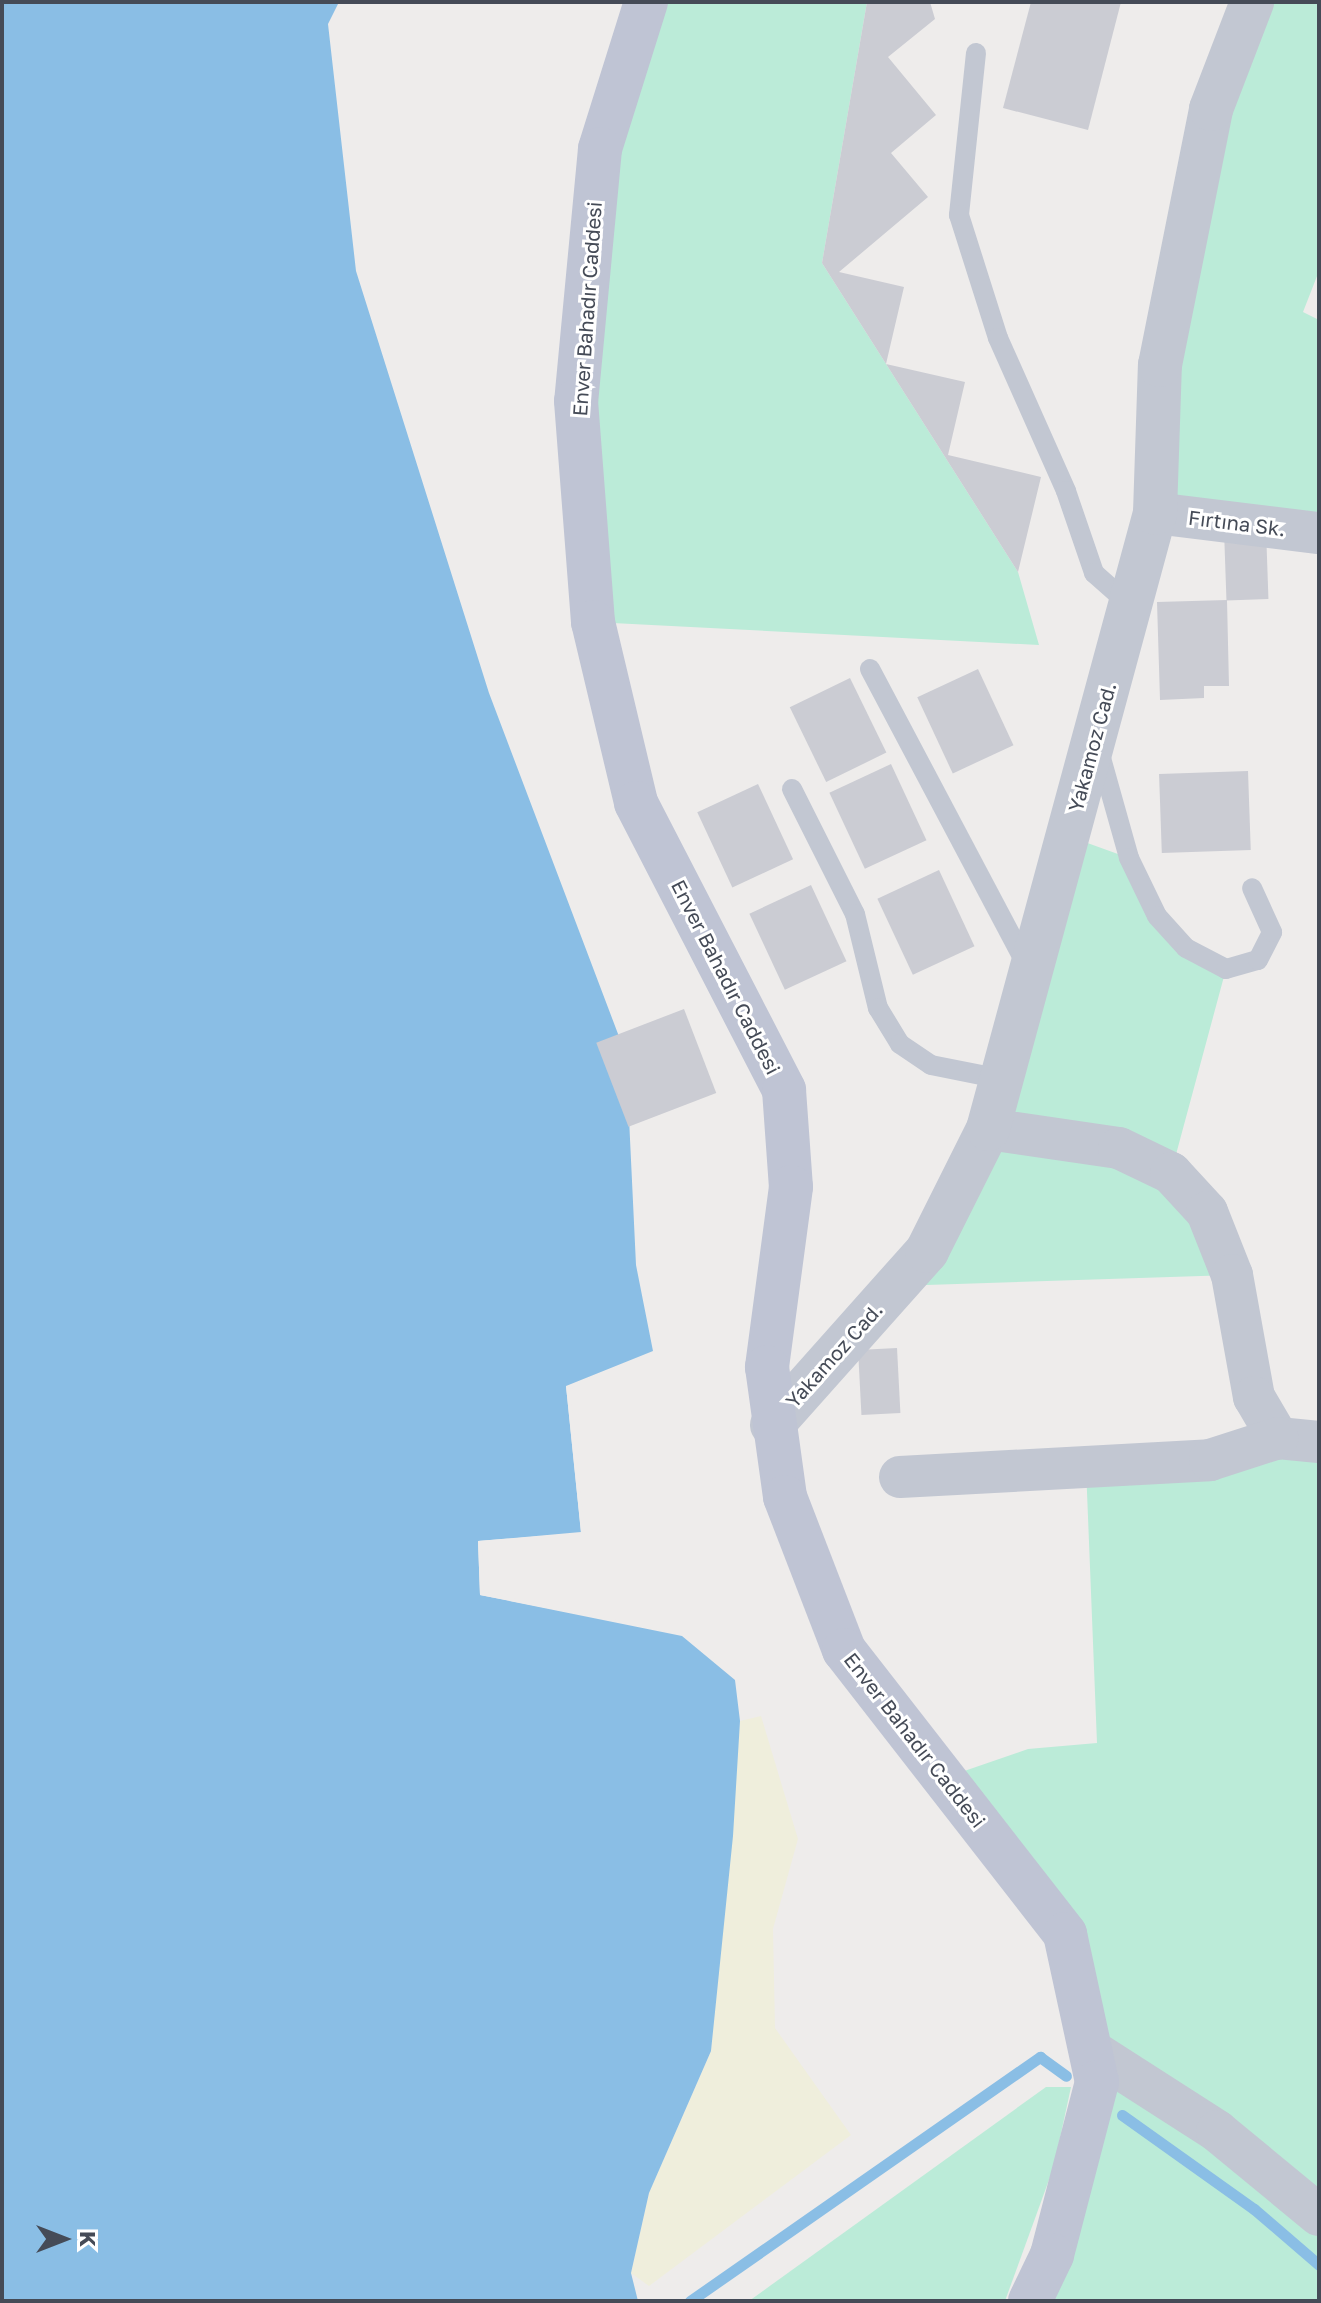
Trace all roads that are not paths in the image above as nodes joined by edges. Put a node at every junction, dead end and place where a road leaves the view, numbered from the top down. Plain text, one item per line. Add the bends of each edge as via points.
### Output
1 (646, 2) edge
2 (1252, 2) edge
3 (976, 53) dead end
4 (1155, 513) junction
5 (1319, 533) edge
6 (1130, 605) junction
7 (870, 669) dead end
8 (1095, 736) junction
9 (792, 789) dead end
10 (1252, 888) dead end
11 (1030, 972) junction
12 (1001, 1079) junction
13 (988, 1129) junction
14 (772, 1425) junction
15 (1299, 1440) edge
16 (900, 1477) dead end
17 (1093, 2062) junction
18 (1319, 2215) edge
19 (1030, 2301) edge

1 - 14 main road, Enver Bahadır Caddesi via 600,149 576,401 593,622 636,803 784,1090 791,1187 767,1367
2 - 4 street, Yakamoz Cad. via 1211,109 1160,365
3 - 6 lane via 959,215 998,338 1066,491 1094,573
4 - 5 street, Fırtına Sk.
4 - 6 street, Yakamoz Cad.
6 - 8 street, Yakamoz Cad.
7 - 11 lane
8 - 10 lane via 1129,858 1157,916 1186,948 1226,969 1258,960 1272,932
8 - 11 street, Yakamoz Cad.
9 - 12 lane via 855,914 878,1008 900,1044 931,1065
11 - 12 street, Yakamoz Cad.
12 - 13 street, Yakamoz Cad.
13 - 14 street, Yakamoz Cad. via 927,1251
13 - 15 street via 1119,1148 1171,1173 1207,1212 1232,1275 1254,1397
14 - 17 main road, Enver Bahadır Caddesi via 785,1497 844,1650 1065,1934
15 - 16 street via 1210,1460
17 - 18 street via 1217,2131
17 - 19 main road, Enver Bahadır Caddesi via 1052,2255

